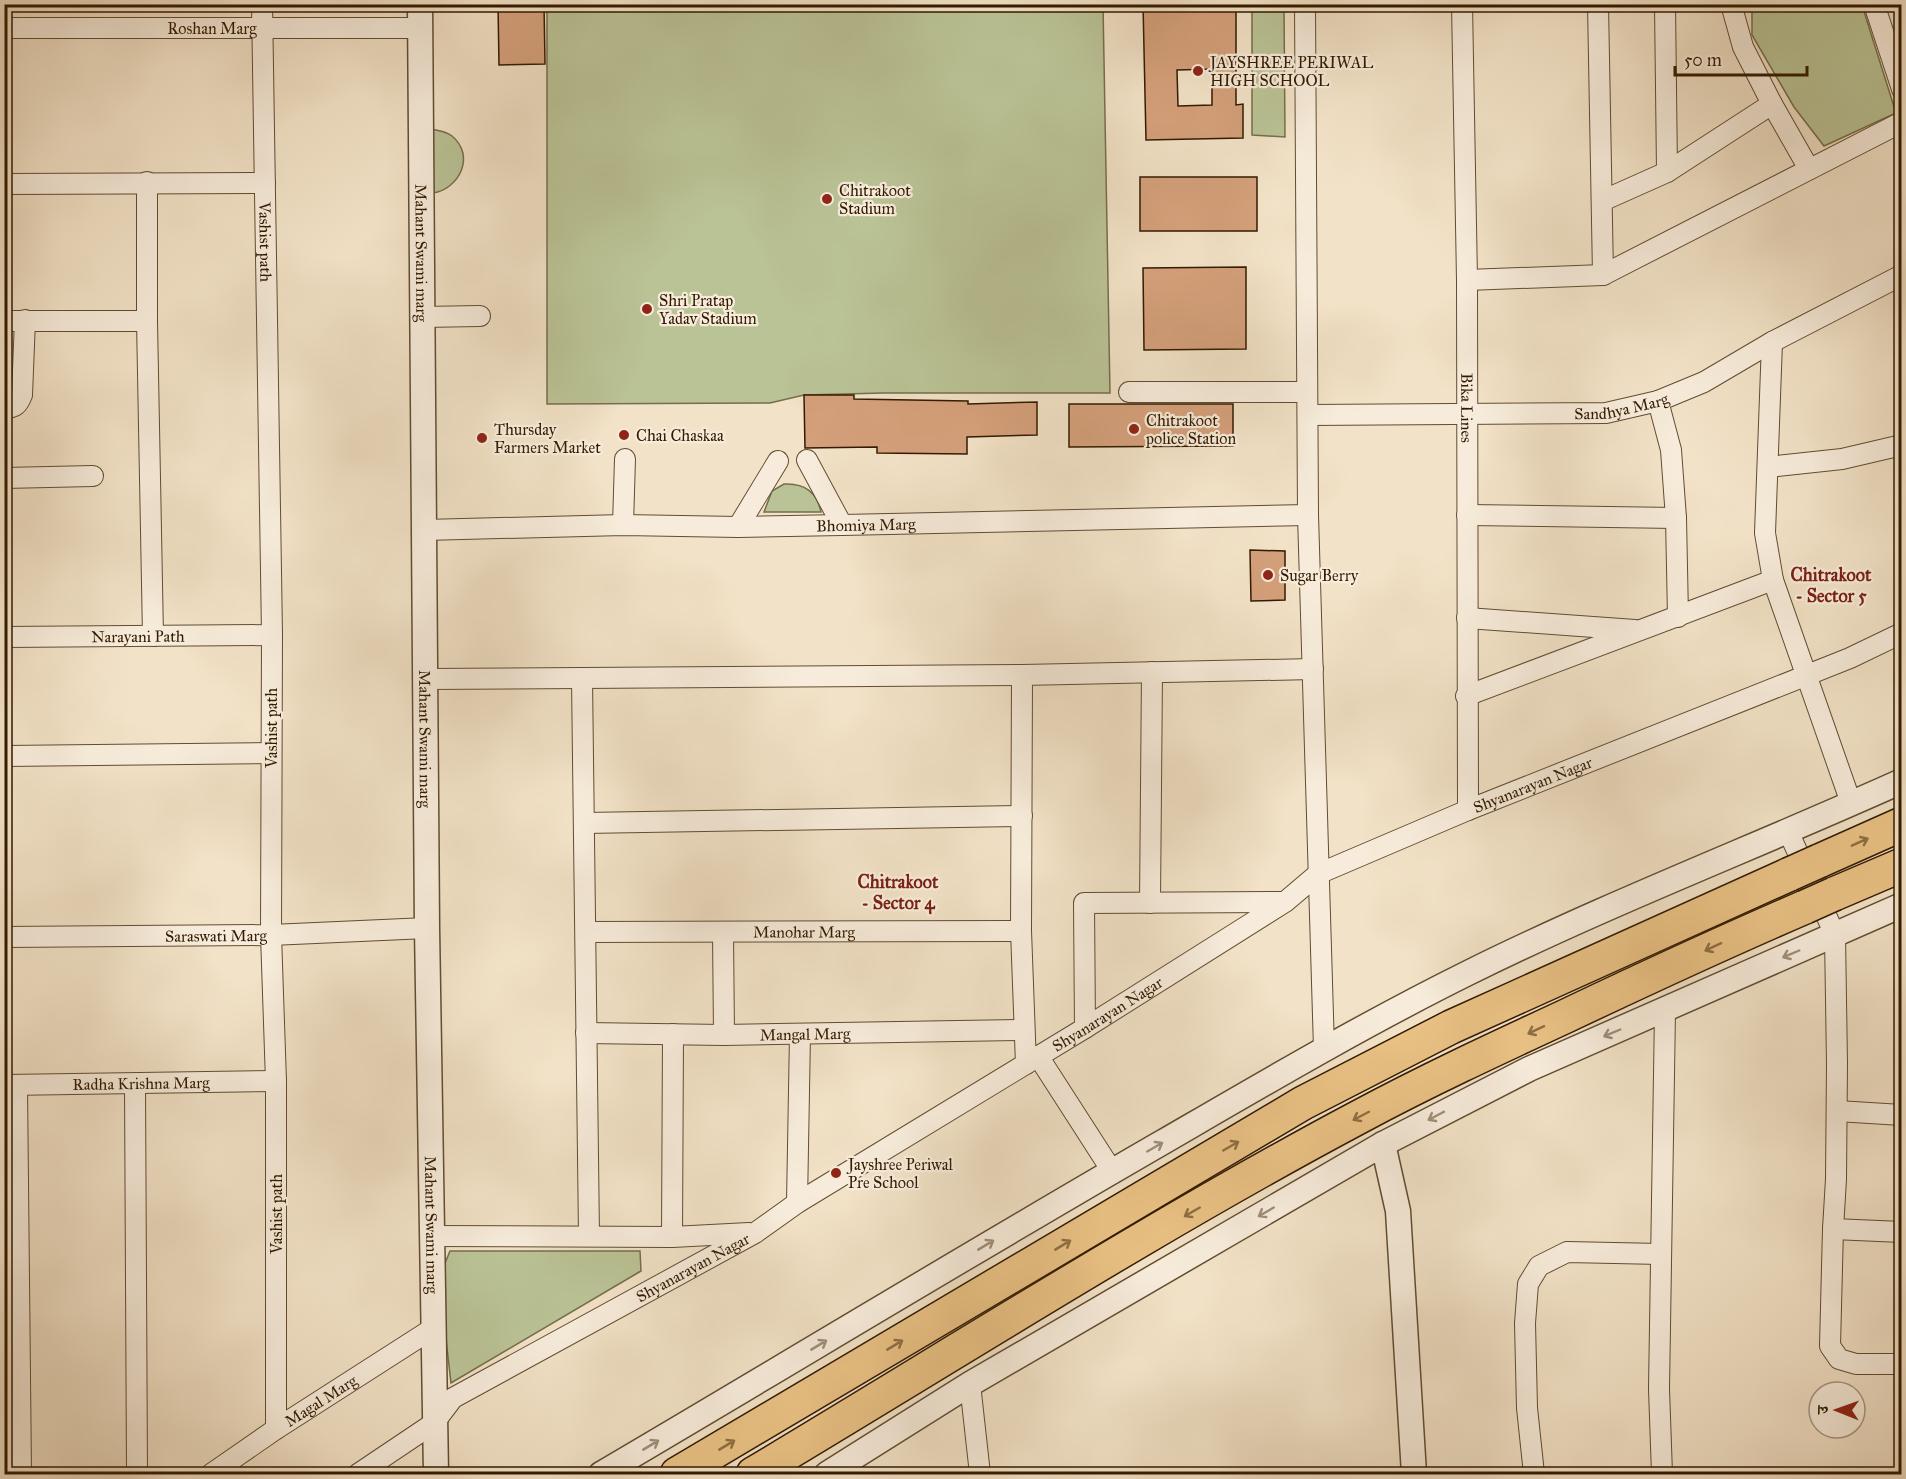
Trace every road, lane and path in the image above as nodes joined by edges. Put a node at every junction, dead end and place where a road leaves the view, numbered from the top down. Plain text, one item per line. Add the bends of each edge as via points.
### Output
1 (262, 4) edge
2 (1305, 4) edge
3 (1462, 4) edge
4 (1598, 4) edge
5 (1665, 4) edge
6 (1731, 4) edge
7 (1874, 4) edge
8 (420, 16) edge
9 (262, 27) junction
10 (4, 28) edge
11 (1902, 88) edge
12 (1772, 104) junction
13 (1902, 122) edge
14 (1809, 169) junction
15 (1667, 172) junction
16 (147, 182) junction
17 (265, 183) junction
18 (4, 184) edge
19 (1602, 201) junction
20 (1603, 275) junction
21 (1902, 275) edge
22 (1467, 280) junction
23 (480, 316) dead end
24 (422, 317) junction
25 (4, 321) edge
26 (25, 321) junction
27 (147, 321) junction
28 (1772, 342) junction
29 (1130, 392) dead end
30 (1307, 392) junction
31 (1658, 401) junction
32 (4, 408) edge
33 (1466, 414) junction
34 (1308, 415) junction
35 (1902, 445) edge
36 (626, 459) dead end
37 (807, 460) dead end
38 (777, 461) dead end
39 (1768, 467) junction
40 (93, 476) dead end
41 (4, 478) edge
42 (1308, 515) junction
43 (1467, 515) junction
44 (1676, 518) junction
45 (623, 525) junction
46 (842, 525) junction
47 (738, 527) junction
48 (424, 530) junction
49 (1773, 580) junction
50 (1678, 617) junction
51 (1467, 618) junction
52 (1641, 631) junction
53 (272, 634) junction
54 (1901, 634) edge
55 (153, 636) junction
56 (4, 637) edge
57 (1313, 669) junction
58 (1152, 672) junction
59 (1022, 675) junction
60 (1807, 675) junction
61 (426, 679) junction
62 (582, 679) junction
63 (1466, 696) junction
64 (271, 753) junction
65 (4, 756) edge
66 (1902, 781) edge
67 (1851, 803) junction
68 (1468, 810) junction
69 (1022, 816) junction
70 (584, 823) junction
71 (1902, 824) edge
72 (1788, 831) junction
73 (1902, 865) edge
74 (1318, 874) junction
75 (1285, 902) junction
76 (1150, 903) junction
77 (1902, 905) edge
78 (427, 928) junction
79 (1022, 931) junction
80 (586, 932) junction
81 (723, 932) junction
82 (271, 935) junction
83 (1835, 935) junction
84 (4, 937) edge
85 (1665, 1011) junction
86 (1085, 1028) junction
87 (1024, 1030) junction
88 (586, 1033) junction
89 (800, 1034) junction
90 (673, 1035) junction
91 (724, 1035) junction
92 (1324, 1049) junction
93 (1032, 1060) junction
94 (276, 1081) junction
95 (135, 1083) junction
96 (11, 1085) edge
97 (1837, 1111) junction
98 (1902, 1115) edge
99 (1383, 1144) junction
100 (1112, 1171) junction
101 (797, 1203) junction
102 (1833, 1229) junction
103 (1902, 1232) edge
104 (755, 1233) junction
105 (431, 1236) junction
106 (589, 1236) junction
107 (672, 1237) junction
108 (1661, 1254) junction
109 (432, 1329) junction
110 (1902, 1364) edge
111 (970, 1384) junction
112 (434, 1423) junction
113 (276, 1429) junction
114 (21, 1474) edge
115 (137, 1474) edge
116 (211, 1474) edge
117 (358, 1474) edge
118 (436, 1474) edge
119 (601, 1474) edge
120 (677, 1474) edge
121 (753, 1474) edge
122 (827, 1474) edge
123 (980, 1474) edge
124 (1414, 1474) edge
125 (1534, 1474) edge
126 (1662, 1474) edge

1 - 9 street, Vashist path
2 - 30 street
3 - 22 street, Bika Lines
4 - 19 street
5 - 15 street
6 - 12 street via 1743,46
7 - 11 street
8 - 9 street, Roshan Marg
8 - 24 street, Mahant Swami marg
9 - 10 street, Roshan Marg
9 - 17 street, Vashist path
12 - 14 street
12 - 15 street
13 - 14 street
14 - 20 street
15 - 19 street
16 - 17 street
16 - 18 street
16 - 27 street
17 - 53 street, Vashist path
19 - 20 street
20 - 22 street
21 - 28 street, Sandhya Marg
22 - 33 street, Bika Lines
23 - 24 street
24 - 48 street, Mahant Swami marg
25 - 26 street
26 - 27 street
26 - 32 street via 22,395 19,404
27 - 55 street
28 - 31 street, Sandhya Marg via 1704,382
28 - 39 street
29 - 30 street
30 - 34 street
31 - 33 street, Sandhya Marg via 1606,413
31 - 44 street via 1671,450
33 - 34 street, Sandhya Marg
33 - 43 street, Bika Lines
34 - 42 street
35 - 39 street via 1842,459
36 - 45 street
37 - 46 street
38 - 47 street
39 - 49 street via 1765,533
40 - 41 street
42 - 46 street, Bhomiya Marg
42 - 57 street
43 - 44 street
43 - 51 street, Bika Lines
44 - 50 street
45 - 47 street, Bhomiya Marg
45 - 48 street, Bhomiya Marg
46 - 47 street, Bhomiya Marg
48 - 61 street, Mahant Swami marg
49 - 50 street
49 - 60 street
50 - 52 street
51 - 52 street
51 - 63 street, Bika Lines
52 - 63 street
53 - 55 street, Narayani Path
53 - 64 street, Vashist path
54 - 60 street, Shyanarayan Nagar
55 - 56 street, Narayani Path
57 - 58 street
57 - 74 street
58 - 59 street
58 - 76 street
59 - 62 street
59 - 69 street
60 - 67 street
60 - 68 street, Shyanarayan Nagar
61 - 62 street
61 - 78 street, Mahant Swami marg
62 - 70 street
63 - 68 street, Bika Lines
64 - 65 street
64 - 82 street, Vashist path
66 - 67 street
67 - 72 street
68 - 74 street, Shyanarayan Nagar
69 - 70 street
69 - 79 street
70 - 80 street
120 -> 71 highway via 1304,1103 1451,1027
72 - 83 street
72 - 92 street via 1470,972
73 -> 121 highway, bridge via 1718,944 1360,1117 1055,1292
74 - 75 street, Shyanarayan Nagar
74 - 92 street
75 - 76 street
75 - 86 street, Shyanarayan Nagar
76 - 86 street via 1084,903
77 - 83 street
78 - 82 street, Saraswati Marg
78 - 105 street, Mahant Swami marg
79 - 81 street, Manohar Marg
79 - 87 street
80 - 81 street, Manohar Marg
80 - 88 street
81 - 91 street
82 - 84 street, Saraswati Marg
82 - 94 street, Vashist path
83 -> 85 street
83 - 97 street
85 -> 99 street via 1530,1069
85 - 108 street
86 - 93 street, Shyanarayan Nagar
87 - 89 street, Mangal Marg
87 - 93 street
88 - 90 street, Mangal Marg
88 - 106 street
89 - 91 street, Mangal Marg
89 - 101 street
90 - 91 street, Mangal Marg
90 - 107 street
100 -> 92 street
93 - 100 street
93 - 101 street, Shyanarayan Nagar
94 - 95 street, Radha Krishna Marg
94 - 113 street, Vashist path
95 - 96 street, Radha Krishna Marg
95 - 115 street
96 - 114 street
97 - 98 street
97 - 102 street
99 -> 111 street
99 - 124 street via 1398,1211
119 -> 100 street
101 - 104 street, Shyanarayan Nagar
102 - 103 street
102 - 110 street via 1830,1346 1839,1359 1856,1364
104 - 107 street
104 - 112 street, Shyanarayan Nagar via 453,1398
105 - 106 street
105 - 109 street, Mahant Swami marg
106 - 107 street
108 - 125 street via 1567,1252 1539,1266 1528,1284 1527,1408
108 - 126 street
109 - 112 street, Mahant Swami marg
109 - 113 street, Magal Marg
111 - 122 street
111 - 123 street
112 - 117 street, Shyanarayan Nagar
112 - 118 street, Mahant Swami marg
113 - 116 street, Magal Marg

